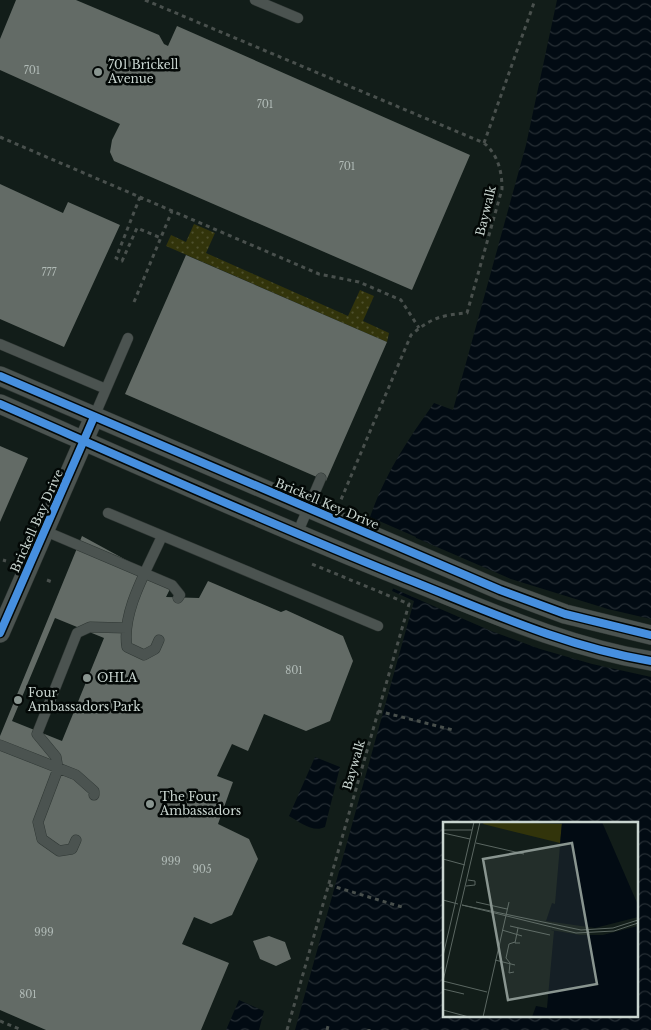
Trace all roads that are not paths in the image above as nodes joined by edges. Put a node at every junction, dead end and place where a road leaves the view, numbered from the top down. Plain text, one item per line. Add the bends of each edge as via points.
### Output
1 (255, 0) edge
2 (298, 18) dead end
3 (128, 338) dead end
4 (0, 344) edge
5 (0, 376) edge
6 (106, 389) junction
7 (0, 404) edge
8 (94, 417) junction
9 (84, 442) junction
10 (321, 478) dead end
11 (308, 508) junction
12 (108, 513) dead end
13 (45, 531) junction
14 (297, 534) junction
15 (162, 536) junction
16 (146, 574) junction
17 (178, 598) dead end
18 (6, 605) edge
19 (378, 626) dead end
20 (126, 628) junction
21 (0, 633) edge
22 (651, 635) edge
23 (159, 640) dead end
24 (651, 661) edge
25 (0, 745) edge
26 (58, 769) junction
27 (94, 795) dead end
28 (76, 840) dead end

1 - 2 lane
3 - 6 lane
4 - 6 lane
5 - 8 street, Brickell Key Drive
6 - 8 lane
7 - 9 street
8 - 9 street, Brickell Bay Drive
8 - 11 street, Brickell Key Drive
9 - 13 street, Brickell Bay Drive
9 - 14 street
10 - 11 lane
11 - 14 lane
11 - 22 street, Brickell Key Drive via 500,590 565,614
12 - 15 lane
13 - 16 lane
13 - 18 street, Brickell Bay Drive
14 - 24 street via 532,630
15 - 16 lane
15 - 19 lane
16 - 17 lane via 172,585 180,595
16 - 20 lane via 127,618
18 - 21 street, Brickell Bay Drive
20 - 23 lane via 127,647 144,655 155,649
20 - 26 lane via 90,627 77,633 37,734 56,757
25 - 26 lane
26 - 27 lane via 76,775 94,791
26 - 28 lane via 38,822 42,839 59,851 72,850

